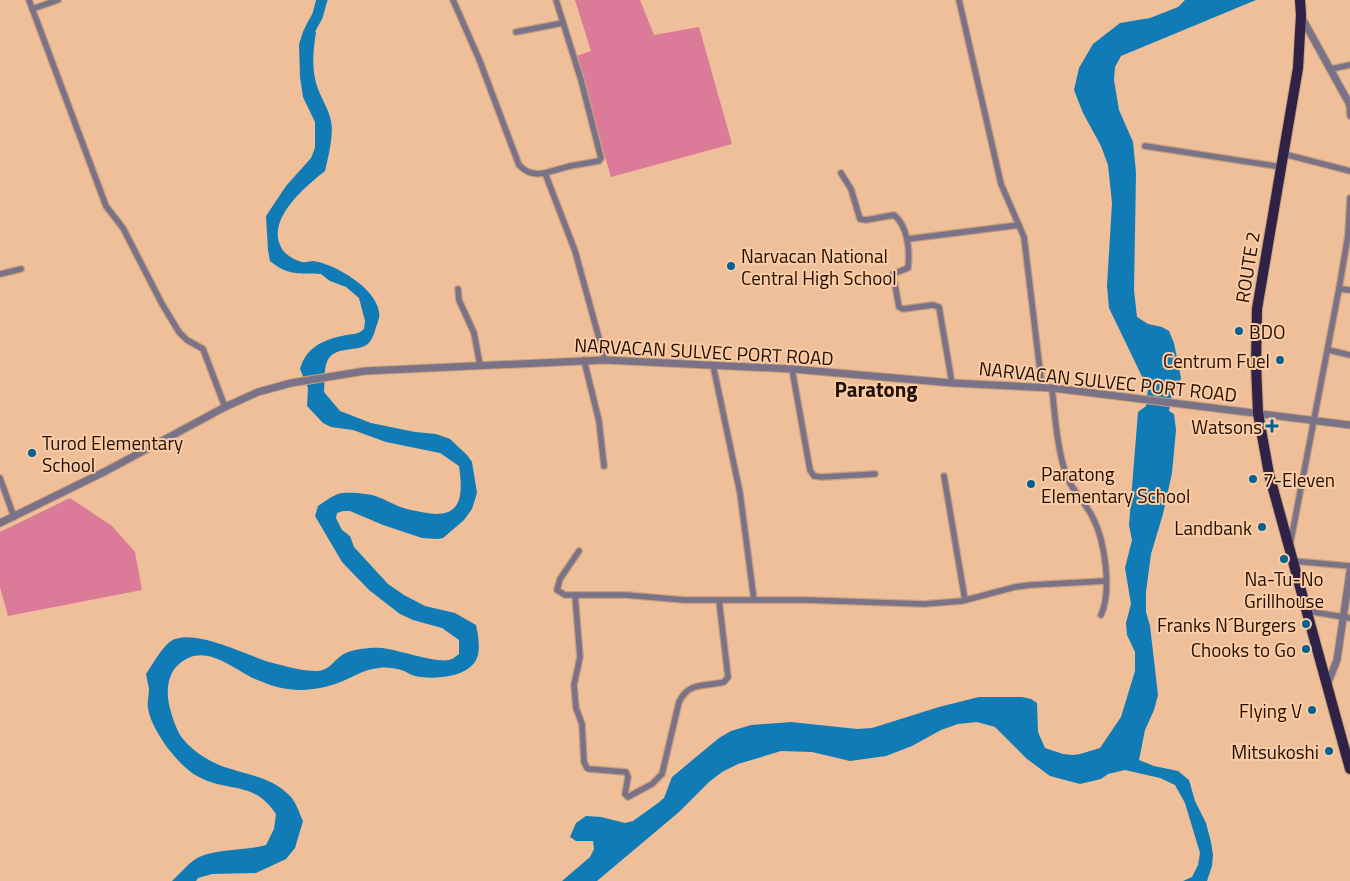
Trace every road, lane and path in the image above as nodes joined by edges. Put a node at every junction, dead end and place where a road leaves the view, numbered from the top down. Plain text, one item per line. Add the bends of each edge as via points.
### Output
1 (29, 0) edge
2 (58, 0) edge
3 (453, 0) edge
4 (556, 0) edge
5 (959, 0) edge
6 (1300, 0) edge
7 (32, 9) junction
8 (1301, 15) junction
9 (563, 24) junction
10 (516, 32) dead end
11 (1350, 65) edge
12 (1331, 69) junction
13 (1349, 105) edge
14 (1350, 116) edge
15 (1145, 146) dead end
16 (1284, 154) junction
17 (1282, 167) junction
18 (1350, 171) edge
19 (545, 173) junction
20 (841, 173) dead end
21 (1350, 198) edge
22 (1019, 226) junction
23 (1349, 235) edge
24 (908, 239) junction
25 (22, 269) dead end
26 (0, 274) edge
27 (1340, 288) junction
28 (458, 289) dead end
29 (1350, 290) edge
30 (1329, 350) junction
31 (1350, 355) edge
32 (584, 360) junction
33 (606, 360) junction
34 (480, 364) junction
35 (713, 365) junction
36 (792, 369) junction
37 (952, 383) junction
38 (1042, 388) junction
39 (1052, 388) junction
40 (225, 407) junction
41 (1258, 413) junction
42 (1315, 421) junction
43 (1350, 425) edge
44 (604, 466) dead end
45 (875, 474) dead end
46 (944, 476) dead end
47 (0, 478) edge
48 (14, 518) junction
49 (0, 523) edge
50 (1290, 547) junction
51 (579, 552) dead end
52 (1293, 561) junction
53 (1350, 566) edge
54 (1350, 572) edge
55 (1106, 581) junction
56 (575, 596) junction
57 (719, 600) junction
58 (754, 600) junction
59 (965, 600) junction
60 (1307, 610) junction
61 (1101, 615) dead end
62 (1346, 618) edge
63 (1327, 685) junction
64 (1350, 769) edge

1 - 7 street
2 - 7 street
3 - 19 street via 519,165 531,173
4 - 9 street
5 - 22 street via 1000,176
6 - 8 highway, ROUTE 2
7 - 40 street via 106,206 122,228 179,332 203,349
8 - 12 street
8 - 16 highway, ROUTE 2 via 1298,68
9 - 10 street
9 - 19 street via 601,158
11 - 12 street
12 - 13 street
13 - 14 street
15 - 17 street
16 - 17 highway, ROUTE 2
16 - 18 street
17 - 41 highway, ROUTE 2 via 1258,309
19 - 33 street via 578,259
20 - 24 street via 851,189 860,219 894,215
21 - 23 street
22 - 24 street
22 - 38 street via 1026,249
23 - 27 street
24 - 37 street via 908,268 893,274 899,307 934,304 939,307
25 - 26 street
27 - 29 street
27 - 30 street
28 - 34 street via 459,300 474,333
30 - 31 street
30 - 42 street
32 - 33 street, NARVACAN SULVEC PORT ROAD
32 - 34 street, NARVACAN SULVEC PORT ROAD
32 - 44 street via 599,421
33 - 35 street, NARVACAN SULVEC PORT ROAD
34 - 40 street, NARVACAN SULVEC PORT ROAD via 331,376 258,392
35 - 36 street, NARVACAN SULVEC PORT ROAD
35 - 58 street via 740,493
36 - 37 street, NARVACAN SULVEC PORT ROAD
36 - 45 street via 810,470 814,476
37 - 38 street, NARVACAN SULVEC PORT ROAD
38 - 39 street, NARVACAN SULVEC PORT ROAD
39 - 41 street, NARVACAN SULVEC PORT ROAD
39 - 55 street via 1063,465 1071,485 1094,519
40 - 48 street, NARVACAN SULVEC PORT ROAD
41 - 42 street, NARVACAN SULVEC PORT ROAD
41 - 50 highway, ROUTE 2 via 1269,474
42 - 43 street, NARVACAN SULVEC PORT ROAD
42 - 50 street
46 - 59 street
47 - 48 street
48 - 49 street, NARVACAN SULVEC PORT ROAD
50 - 52 highway, ROUTE 2
51 - 56 street via 565,570 557,588
52 - 53 street
52 - 60 highway, ROUTE 2
54 - 62 street
55 - 59 street via 1015,587
55 - 61 street via 1106,600
56 - 57 street
56 - 57 street via 580,657 574,684 576,708 582,724 584,762 590,769 626,772 625,794 628,797 652,784 662,774 683,694 696,686 724,682 728,677
57 - 58 street
58 - 59 street via 924,604
60 - 62 street
60 - 63 highway, ROUTE 2
62 - 63 street via 1337,660
63 - 64 highway, ROUTE 2

